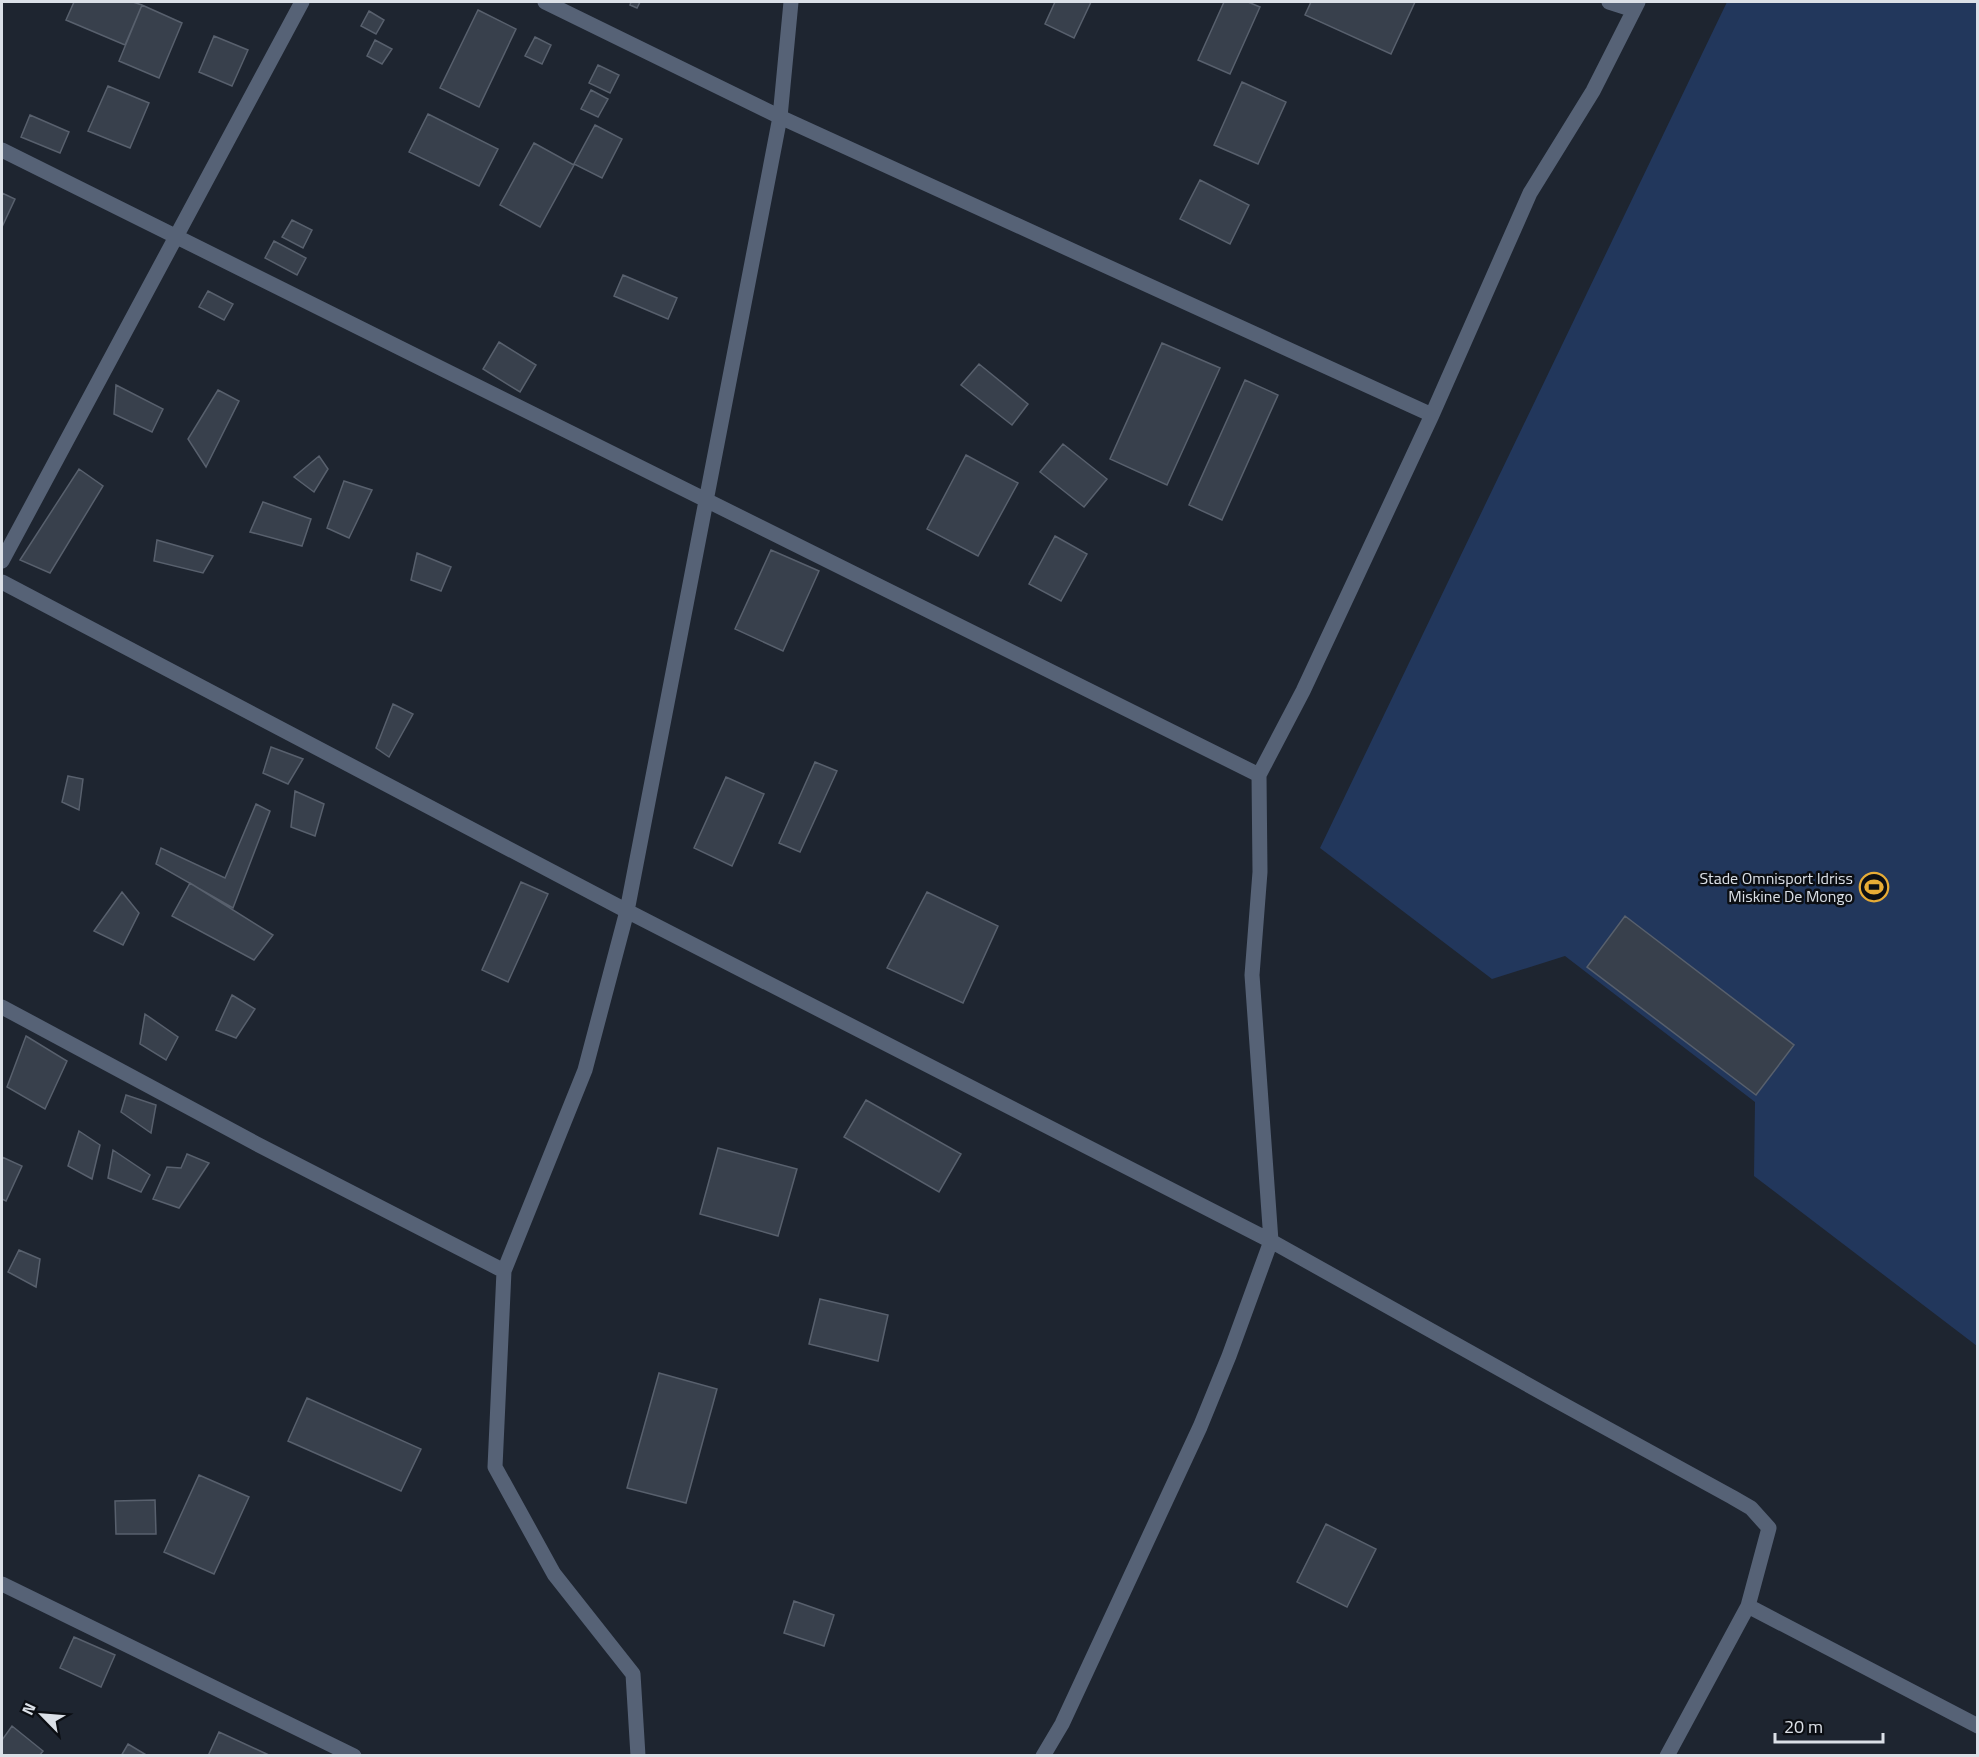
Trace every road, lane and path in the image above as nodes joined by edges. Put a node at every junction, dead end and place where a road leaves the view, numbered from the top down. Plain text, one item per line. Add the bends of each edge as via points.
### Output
1 (302, 2) edge
2 (545, 2) edge
3 (791, 2) edge
4 (1609, 2) edge
5 (1636, 6) edge
6 (780, 117) junction
7 (2, 150) edge
8 (175, 236) junction
9 (1432, 415) junction
10 (705, 500) junction
11 (2, 561) edge
12 (2, 582) edge
13 (1259, 775) junction
14 (627, 911) junction
15 (2, 1007) edge
16 (1271, 1241) junction
17 (504, 1271) junction
18 (2, 1584) edge
19 (1748, 1606) junction
20 (1977, 1726) edge
21 (354, 1755) edge
22 (638, 1755) edge
23 (1043, 1755) edge
24 (1667, 1755) edge

1 - 8 street
2 - 6 street
3 - 6 street
4 - 5 street
5 - 9 street via 1593,91 1530,193
6 - 9 street
6 - 10 street
7 - 8 street
8 - 10 street
8 - 11 street
9 - 13 street
10 - 13 street
10 - 14 street
12 - 14 street
13 - 16 street via 1260,872 1252,975
14 - 16 street
14 - 17 street via 585,1070
15 - 17 street
16 - 19 street via 1752,1508 1769,1528
16 - 23 street via 1200,1427 1062,1724
17 - 22 street via 495,1467 554,1574 633,1674
18 - 21 street
19 - 20 street
19 - 24 street

